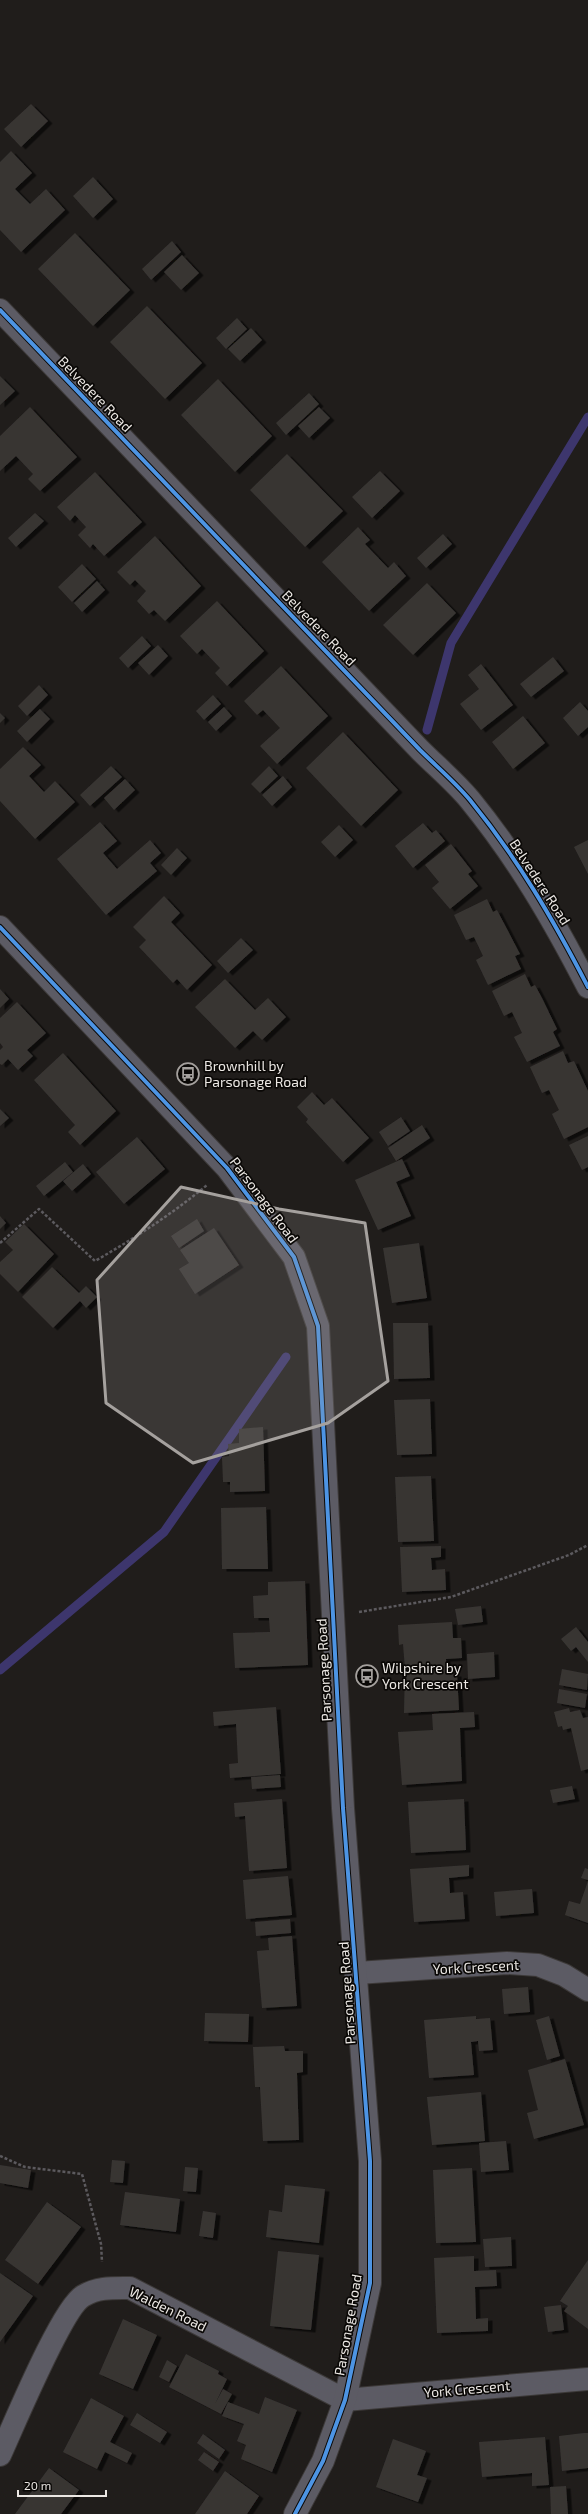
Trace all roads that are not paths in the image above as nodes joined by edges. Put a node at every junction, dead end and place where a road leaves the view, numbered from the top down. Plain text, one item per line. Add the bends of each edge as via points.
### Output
1 (0, 310) edge
2 (0, 927) edge
3 (588, 987) edge
4 (357, 1974) junction
5 (588, 1990) edge
6 (588, 2378) edge
7 (345, 2400) junction
8 (0, 2455) edge
9 (295, 2514) edge

1 - 3 street, Belvedere Road via 468,798 523,870 563,937
2 - 4 street, Parsonage Road via 227,1168 294,1257 318,1326 343,1808
4 - 5 street, York Crescent via 507,1963 538,1965 564,1975
4 - 7 street, Parsonage Road via 370,2161 370,2283
6 - 7 street, York Crescent
7 - 8 street, Walden Road via 130,2288 102,2288 81,2297 58,2331
7 - 9 street, Parsonage Road via 323,2461

